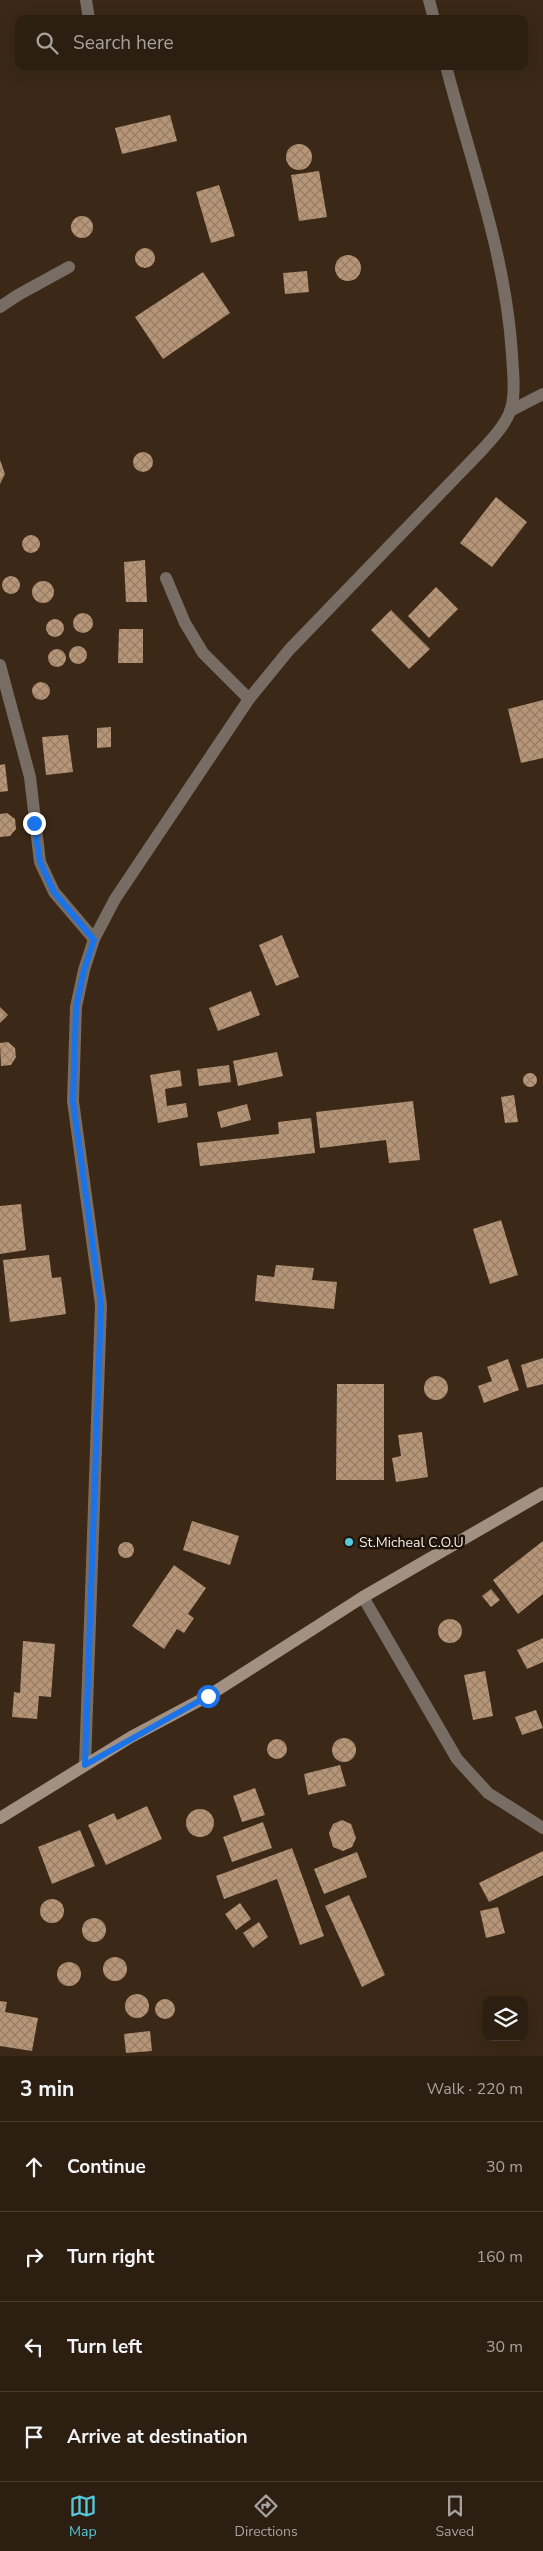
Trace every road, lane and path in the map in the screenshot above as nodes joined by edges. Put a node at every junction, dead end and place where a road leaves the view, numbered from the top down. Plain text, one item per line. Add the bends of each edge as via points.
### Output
1 (86, 0) edge
2 (429, 0) edge
3 (88, 15) edge
4 (433, 15) edge
5 (447, 70) edge
6 (69, 267) dead end
7 (0, 307) edge
8 (543, 394) edge
9 (510, 412) junction
10 (166, 578) dead end
11 (0, 665) edge
12 (249, 699) junction
13 (94, 940) junction
14 (543, 1493) edge
15 (363, 1597) junction
16 (85, 1765) junction
17 (0, 1818) edge
18 (543, 1828) edge

1 - 3 street
2 - 4 street
5 - 9 street via 499,254 514,384
6 - 7 street
8 - 9 street
9 - 12 street via 483,449 289,650
10 - 12 street via 185,623 203,653
11 - 13 street via 30,777 40,862 54,892
12 - 13 street via 115,900
13 - 16 street via 76,1007 73,1076 73,1102 101,1305
14 - 15 street
15 - 16 street via 208,1696
15 - 18 street via 457,1759 488,1793
16 - 17 street

